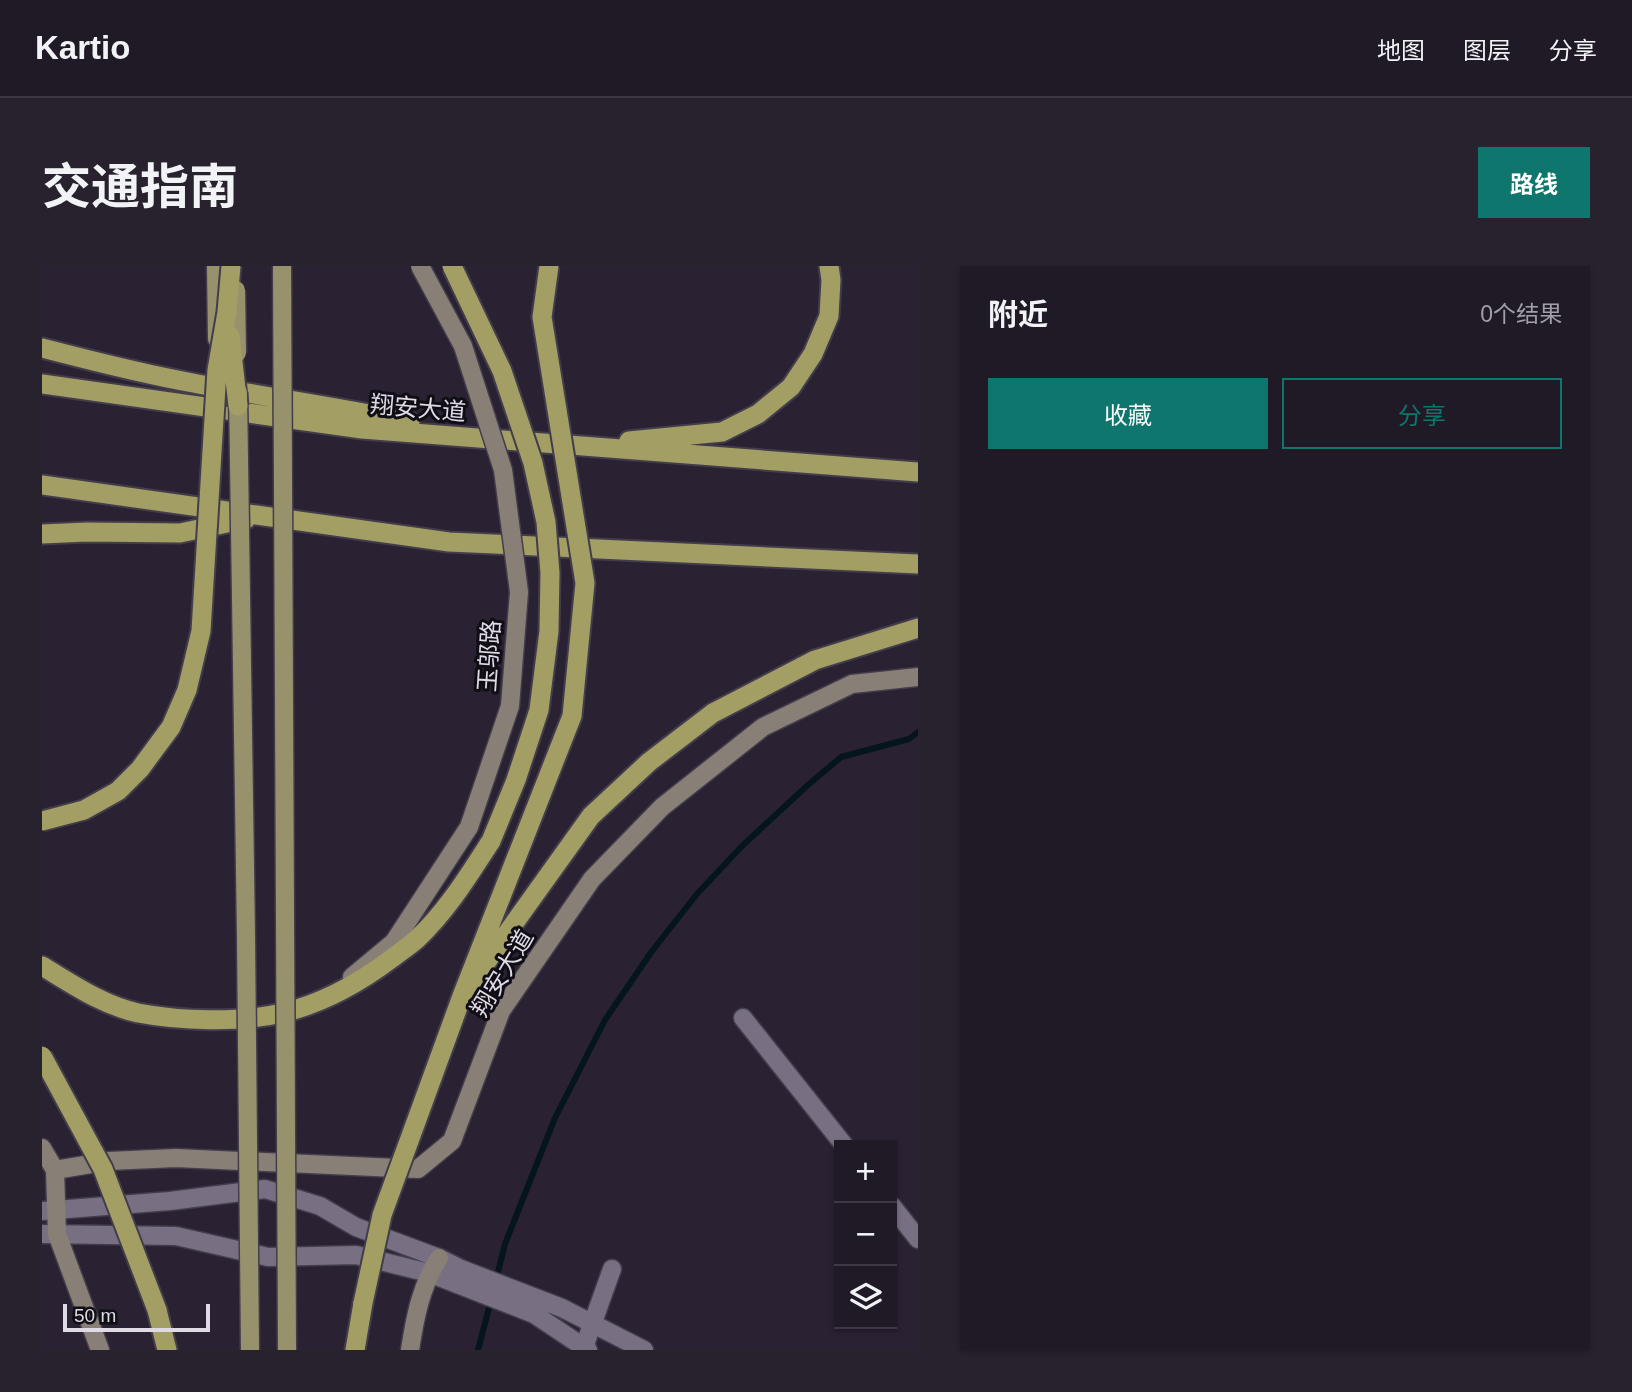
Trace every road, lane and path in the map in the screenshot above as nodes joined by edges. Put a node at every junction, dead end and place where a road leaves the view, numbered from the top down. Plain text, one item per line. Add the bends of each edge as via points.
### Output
1 (218, 266) edge
2 (234, 266) edge
3 (282, 266) edge
4 (420, 266) edge
5 (452, 266) edge
6 (549, 266) edge
7 (829, 266) edge
8 (227, 312) junction
9 (42, 348) edge
10 (217, 370) junction
11 (42, 384) edge
12 (238, 406) junction
13 (486, 439) junction
14 (579, 446) junction
15 (918, 472) edge
16 (42, 485) edge
17 (260, 516) junction
18 (42, 534) edge
19 (918, 564) edge
20 (918, 628) edge
21 (918, 677) edge
22 (42, 821) edge
23 (42, 966) edge
24 (463, 996) junction
25 (317, 1000) junction
26 (743, 1018) dead end
27 (42, 1056) edge
28 (840, 1140) edge
29 (42, 1147) edge
30 (55, 1170) junction
31 (49, 1211) edge
32 (897, 1212) edge
33 (49, 1234) edge
34 (918, 1239) edge
35 (434, 1266) junction
36 (612, 1269) dead end
37 (537, 1307) junction
38 (592, 1323) junction
39 (165, 1346) edge
40 (585, 1349) edge
41 (100, 1350) edge
42 (250, 1350) edge
43 (287, 1350) edge
44 (355, 1350) edge
45 (410, 1350) edge
46 (644, 1350) edge

1 - 8 highway, bridge
1 - 10 main road, bridge
2 - 8 highway, bridge
2 - 12 main road, bridge
3 - 43 main road, bridge
4 - 25 main road, 玉邬路, bridge via 463,346 503,470 519,592 510,706 469,827 394,942
5 - 25 highway, bridge via 502,371 533,463 546,522 549,631 538,710 491,841 456,895 417,939 378,968
6 - 24 highway, bridge via 542,317 585,583 572,716
7 - 14 highway via 829,316 813,354 791,387 758,414 722,432
8 - 10 highway, bridge
8 - 12 highway, bridge
9 - 13 highway via 129,370
10 - 22 highway, bridge via 201,631 187,690 172,727 118,791 84,810
11 - 13 highway, 翔安大道 via 362,429
12 - 42 main road, bridge
13 - 14 highway, 翔安大道
14 - 15 highway, 翔安大道
16 - 17 highway
17 - 18 highway via 180,533
17 - 19 highway via 449,542
20 - 24 highway, bridge via 815,660 713,713 649,762 591,816
21 - 30 main road, 翔安大道 via 852,684 763,727 662,807 592,879 501,1011 452,1141 418,1169 176,1158 109,1161
23 - 25 highway via 92,997 136,1012 186,1019 280,1013
24 - 44 highway, bridge via 382,1215
26 - 28 street
27 - 39 highway, bridge via 103,1169 157,1310
29 - 30 main road
30 - 31 main road
31 - 33 main road
31 - 35 street via 265,1189 320,1206
32 - 34 street
33 - 35 street via 176,1236 268,1257 356,1255
33 - 41 main road
35 - 37 street
35 - 45 main road via 416,1311
36 - 38 street
37 - 38 street via 562,1308
37 - 40 street
38 - 40 street
38 - 46 street

